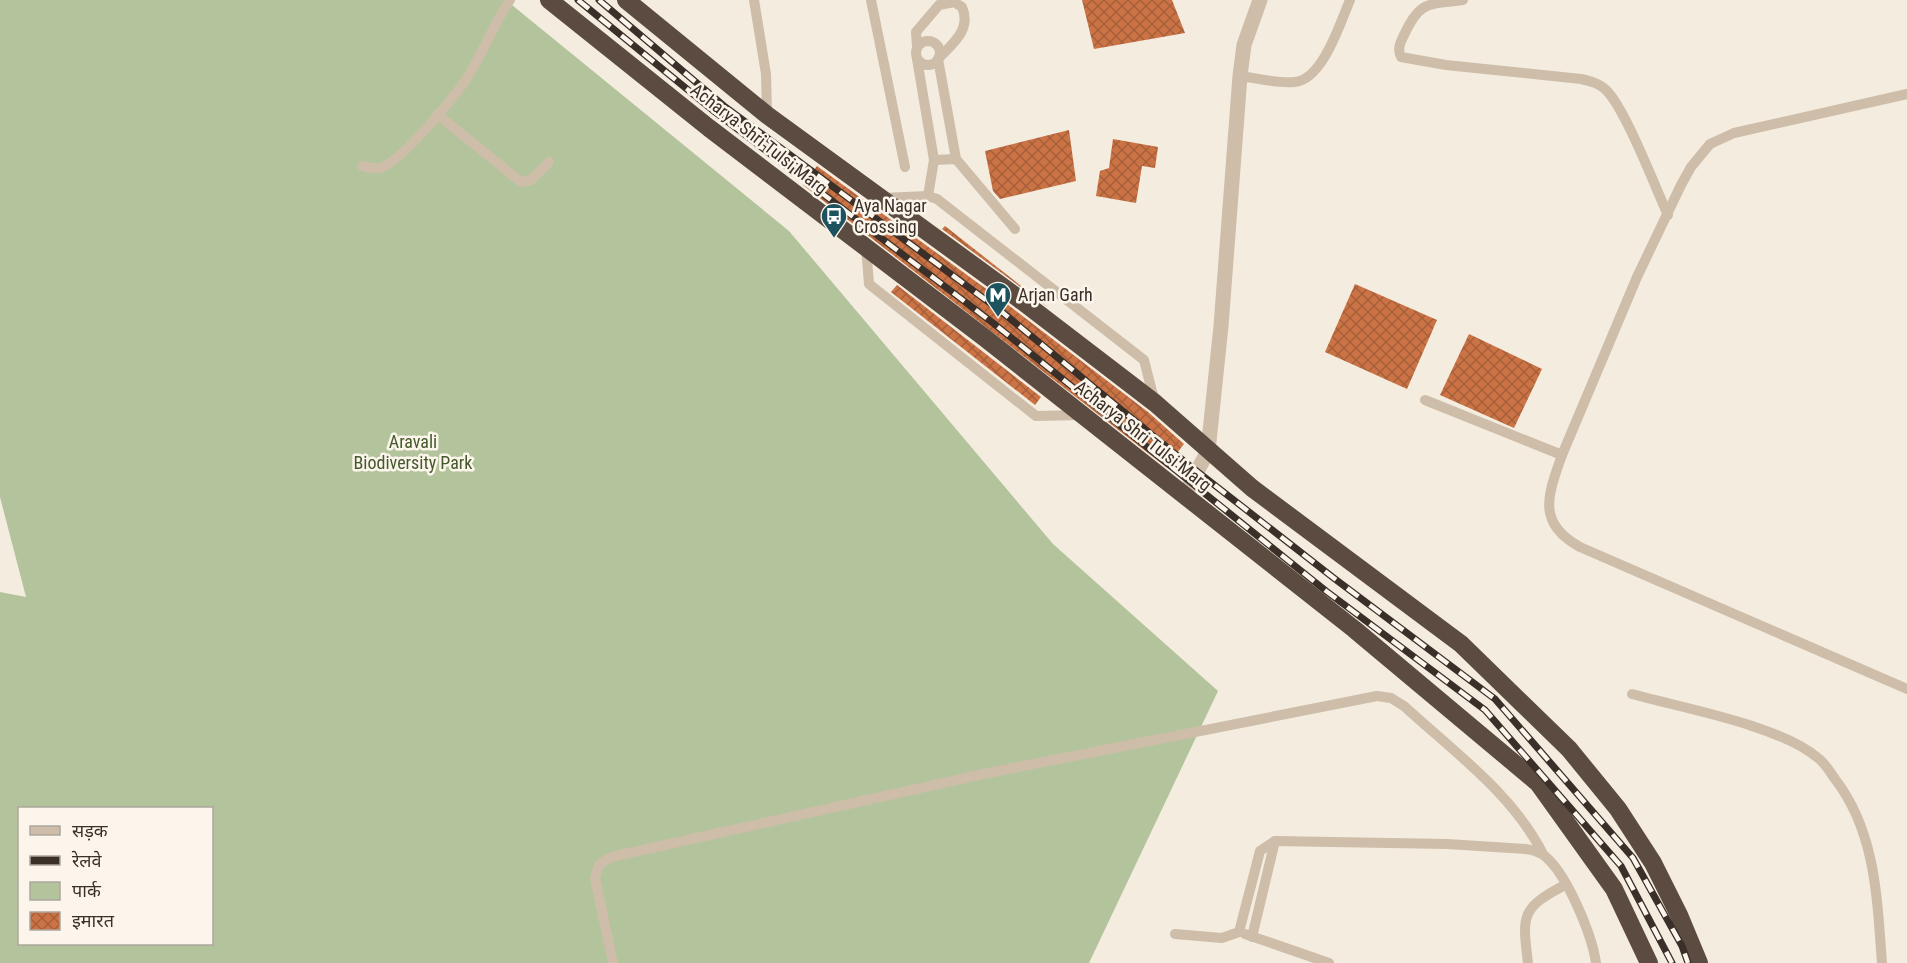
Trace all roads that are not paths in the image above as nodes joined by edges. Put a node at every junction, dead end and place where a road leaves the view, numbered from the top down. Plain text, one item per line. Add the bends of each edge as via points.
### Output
1 (510, 0) edge
2 (549, 0) edge
3 (626, 0) edge
4 (754, 0) edge
5 (872, 0) edge
6 (1260, 0) edge
7 (1350, 0) edge
8 (1463, 0) edge
9 (917, 47) junction
10 (917, 59) junction
11 (938, 59) junction
12 (1240, 76) junction
13 (1907, 94) edge
14 (437, 114) junction
15 (767, 116) junction
16 (956, 159) junction
17 (934, 160) junction
18 (549, 162) dead end
19 (362, 166) dead end
20 (905, 166) dead end
21 (928, 196) junction
22 (882, 198) junction
23 (1668, 215) junction
24 (1015, 229) dead end
25 (866, 247) junction
26 (1425, 400) dead end
27 (1155, 403) junction
28 (1083, 415) junction
29 (1208, 451) junction
30 (1562, 455) junction
31 (1184, 496) junction
32 (1907, 689) edge
33 (1632, 694) dead end
34 (1275, 841) junction
35 (1543, 854) junction
36 (1565, 885) junction
37 (1239, 932) junction
38 (1175, 934) dead end
39 (1252, 936) junction
40 (613, 963) edge
41 (1329, 963) edge
42 (1528, 963) edge
43 (1596, 963) edge
44 (1648, 963) edge
45 (1699, 963) edge
46 (1882, 963) edge

1 - 14 lane via 467,77
2 - 25 highway, Acharya Shri Tulsi Marg
3 - 15 highway, Acharya Shri Tulsi Marg
4 - 15 lane via 766,74
5 - 20 lane
6 - 12 street via 1244,45
7 - 12 lane via 1330,47 1312,75 1294,82
8 - 23 lane via 1417,10 1400,43 1401,57 1581,79 1600,85 1610,94 1626,123
9 - 10 lane
9 - 11 lane via 926,41 934,43 939,48
9 - 11 lane via 916,32 939,5 954,2 962,7 966,24 960,37
10 - 11 lane via 927,65
10 - 17 lane
11 - 16 lane
12 - 29 street
13 - 23 lane via 1720,138 1691,167
14 - 18 lane via 521,183 531,180
14 - 19 lane via 394,160 380,168
15 - 22 highway, Acharya Shri Tulsi Marg
16 - 17 lane
16 - 24 lane
17 - 21 lane
21 - 22 lane
21 - 27 lane via 938,199 1144,360
22 - 27 highway, Acharya Shri Tulsi Marg
23 - 30 lane
25 - 28 highway, Acharya Shri Tulsi Marg
25 - 28 lane via 869,284 1036,416
26 - 30 lane
27 - 29 highway, Acharya Shri Tulsi Marg
28 - 31 highway, Acharya Shri Tulsi Marg
29 - 31 street
29 - 45 highway, Acharya Shri Tulsi Marg via 1461,644 1569,749 1618,809 1653,863
30 - 32 lane via 1551,485 1549,513 1556,530 1566,540
31 - 44 highway, Acharya Shri Tulsi Marg via 1354,629 1538,783 1614,889
33 - 46 lane via 1746,724 1798,744 1819,759 1843,789 1872,860
34 - 35 lane via 1447,844 1526,849
34 - 37 lane via 1260,851
34 - 39 lane
35 - 36 lane
35 - 40 lane via 1533,835 1494,788 1404,706 1377,696 976,776 611,857 599,865 595,878
36 - 42 lane via 1531,906 1524,926
36 - 43 lane via 1580,913
37 - 38 lane via 1222,938
37 - 39 lane
39 - 41 lane

